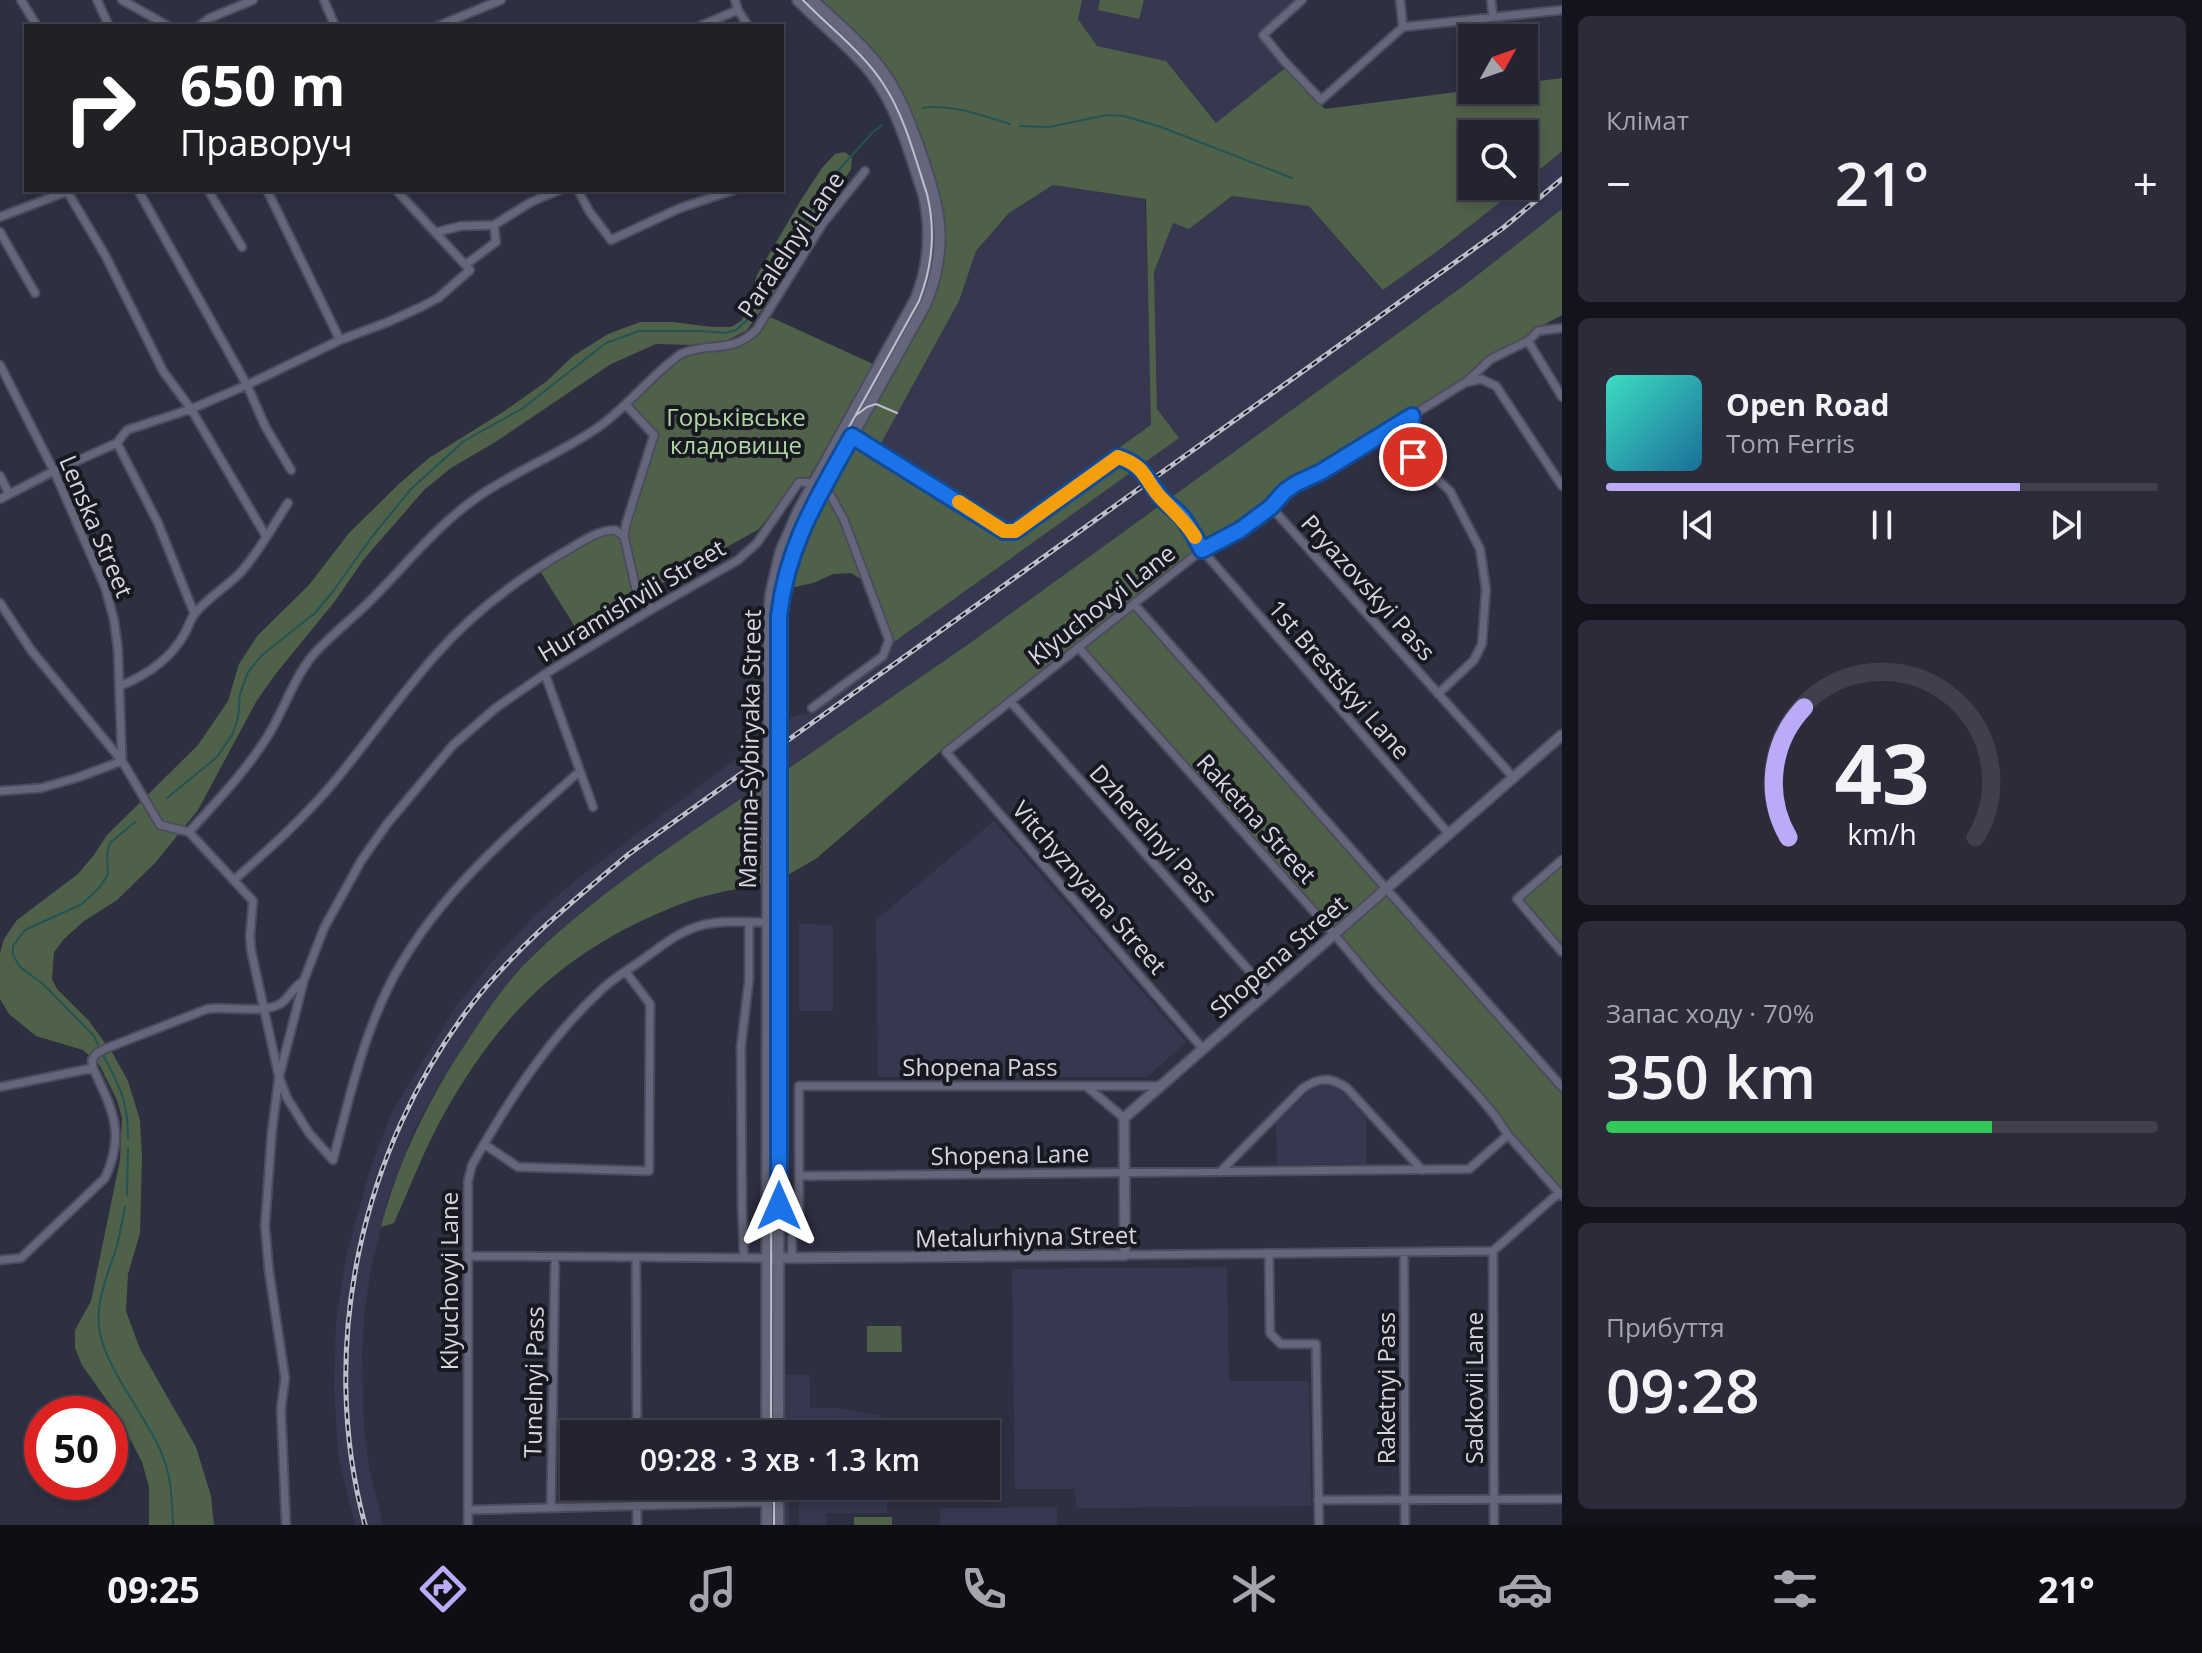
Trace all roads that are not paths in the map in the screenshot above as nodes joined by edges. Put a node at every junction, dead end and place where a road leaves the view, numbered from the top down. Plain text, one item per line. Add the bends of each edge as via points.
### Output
1 (21, 0) edge
2 (97, 0) edge
3 (122, 0) edge
4 (253, 0) edge
5 (324, 0) edge
6 (501, 0) edge
7 (735, 0) edge
8 (798, 0) edge
9 (812, 0) edge
10 (1302, 0) edge
11 (1400, 0) edge
12 (1491, 0) edge
13 (738, 10) junction
14 (1562, 10) edge
15 (1493, 17) junction
16 (36, 24) edge
17 (108, 24) edge
18 (164, 24) edge
19 (202, 24) edge
20 (334, 24) edge
21 (443, 24) edge
22 (705, 24) edge
23 (747, 24) edge
24 (1403, 27) junction
25 (865, 171) dead end
26 (65, 192) edge
27 (69, 192) edge
28 (139, 192) edge
29 (209, 192) edge
30 (268, 192) edge
31 (398, 192) edge
32 (555, 192) edge
33 (579, 192) edge
34 (728, 192) edge
35 (0, 217) edge
36 (494, 225) junction
37 (0, 232) edge
38 (437, 232) junction
39 (242, 247) dead end
40 (465, 265) junction
41 (35, 293) dead end
42 (1562, 328) edge
43 (340, 340) junction
44 (1528, 341) junction
45 (0, 365) edge
46 (1466, 382) junction
47 (247, 385) junction
48 (1562, 397) edge
49 (627, 406) junction
50 (191, 409) junction
51 (1412, 416) junction
52 (848, 433) junction
53 (117, 443) junction
54 (291, 470) dead end
55 (54, 471) junction
56 (0, 476) edge
57 (818, 486) junction
58 (1562, 486) edge
59 (9, 494) junction
60 (0, 499) edge
61 (288, 503) dead end
62 (1271, 507) junction
63 (266, 536) junction
64 (624, 536) junction
65 (1202, 550) junction
66 (0, 603) edge
67 (1134, 604) junction
68 (652, 609) junction
69 (194, 613) junction
70 (1079, 648) junction
71 (545, 674) junction
72 (120, 686) junction
73 (1438, 694) junction
74 (1010, 701) junction
75 (812, 708) dead end
76 (1561, 736) edge
77 (946, 752) joint
78 (122, 761) junction
79 (580, 771) junction
80 (1513, 777) junction
81 (0, 791) edge
82 (593, 807) dead end
83 (189, 832) junction
84 (1449, 834) junction
85 (1562, 860) edge
86 (234, 880) junction
87 (1386, 889) junction
88 (749, 922) junction
89 (773, 923) junction
90 (1334, 934) junction
91 (1562, 952) edge
92 (626, 972) junction
93 (304, 980) junction
94 (1268, 992) junction
95 (263, 1009) junction
96 (1203, 1049) junction
97 (93, 1068) junction
98 (279, 1077) junction
99 (1561, 1083) edge
100 (1086, 1086) junction
101 (1161, 1086) junction
102 (0, 1087) edge
103 (1124, 1118) junction
104 (1508, 1135) junction
105 (484, 1144) junction
106 (1422, 1170) junction
107 (1220, 1172) junction
108 (1124, 1173) junction
109 (799, 1176) junction
110 (1561, 1193) edge
111 (1493, 1251) junction
112 (1404, 1252) junction
113 (1269, 1253) junction
114 (1125, 1255) junction
115 (468, 1256) junction
116 (555, 1257) junction
117 (636, 1257) junction
118 (744, 1258) junction
119 (774, 1258) junction
120 (792, 1258) junction
121 (0, 1260) edge
122 (637, 1420) edge
123 (768, 1420) edge
124 (778, 1420) edge
125 (1494, 1499) junction
126 (1562, 1499) edge
127 (637, 1500) edge
128 (1318, 1500) junction
129 (1405, 1500) junction
130 (772, 1502) junction
131 (637, 1505) junction
132 (551, 1508) junction
133 (468, 1510) junction
134 (286, 1523) edge
135 (468, 1525) edge
136 (637, 1525) edge
137 (767, 1525) edge
138 (778, 1525) edge
139 (1319, 1525) edge
140 (1405, 1525) edge
141 (1494, 1525) edge

1 - 16 street
2 - 17 street
3 - 18 street
4 - 19 street
5 - 20 street
6 - 21 street
7 - 13 street
8 - 52 main road, Mamina-Sybiryaka Street via 859,58 882,88 924,195 929,225 926,270 916,299
9 - 52 main road, Mamina-Sybiryaka Street via 867,51 891,83 909,119 940,224 936,273 926,303
10 - 24 street via 1263,35 1321,100
11 - 24 street
12 - 15 street
13 - 22 street
13 - 23 street
14 - 15 street
15 - 24 street
25 - 49 street, Paralelnyi Lane via 823,223 747,339 681,354
26 - 35 street
27 - 50 street via 163,371
28 - 47 street
29 - 39 street
30 - 43 street
31 - 38 street
32 - 36 street
33 - 34 street via 611,240
36 - 38 street
36 - 40 street via 496,242
37 - 41 street
38 - 40 street
40 - 43 street via 470,270 438,298
42 - 44 street, Klyuchovyi Lane via 1538,331
43 - 47 street
44 - 46 street, Klyuchovyi Lane via 1491,359
44 - 48 street
45 - 55 street, Lenska Street
46 - 51 street, Klyuchovyi Lane
46 - 58 street via 1481,379 1496,386
47 - 50 street
47 - 54 street
49 - 64 street via 654,440
49 - 83 street via 572,445 483,493 437,530 312,657 253,759
50 - 53 street via 127,430
50 - 63 street
51 - 62 street, Klyuchovyi Lane via 1297,483
51 - 73 street, Pryazovskyi Pass via 1413,457 1450,491 1480,549 1486,589 1482,644 1474,660
52 - 57 main road, Mamina-Sybiryaka Street
52 - 65 street, 1st Brestskyi Lane via 1004,531 1015,531 1118,457 1145,472
53 - 55 street
53 - 69 street via 158,523
55 - 59 street
55 - 72 street, Lenska Street via 105,587
56 - 59 street
57 - 68 street, Huramishvili Street via 799,482 748,552
57 - 75 street via 831,496 844,520 889,640 883,656
57 - 89 main road, Mamina-Sybiryaka Street, bridge via 781,595 774,717
59 - 60 street
61 - 63 street
62 - 65 street, Klyuchovyi Lane
62 - 73 street, Pryazovskyi Pass
63 - 69 street via 239,574
64 - 68 street via 636,589
64 - 86 street via 605,530 586,540 520,580 466,625 434,656 315,803
65 - 67 street, Klyuchovyi Lane
65 - 84 street, 1st Brestskyi Lane
66 - 78 street via 31,650
67 - 70 street, Klyuchovyi Lane
67 - 87 street, Raketna Street
68 - 71 street, Huramishvili Street
69 - 72 street via 158,666
70 - 74 street, Klyuchovyi Lane
70 - 90 street, Raketna Street
71 - 79 street
71 - 93 street, Huramishvili Street via 464,735 396,812 340,896
72 - 78 street, Lenska Street
73 - 80 street, Pryazovskyi Pass
74 - 77 street, Klyuchovyi Lane
74 - 94 street, Dzherelnyi Pass
76 - 80 street, Shopena Street
77 - 96 street, Vitchyznyana Street
78 - 81 street via 41,788
78 - 83 street via 160,825
79 - 82 street
79 - 98 street via 486,856 410,948 371,1027 333,1160 296,1114
80 - 84 street, Shopena Street
83 - 86 street, Huramishvili Street
84 - 87 street, Shopena Street
85 - 91 street via 1517,899
86 - 95 street, Huramishvili Street via 253,901 251,950
87 - 90 street, Shopena Street
87 - 99 street, Raketna Street
88 - 89 street, Klyuchovyi Lane
88 - 92 street, Klyuchovyi Lane via 698,926
88 - 118 street via 741,1046
89 - 119 main road, Mamina-Sybiryaka Street
90 - 94 street, Shopena Street
90 - 104 street, Raketna Street
92 - 105 street, Klyuchovyi Lane via 599,991 555,1037
92 - 105 street via 650,1004 649,1171 518,1167
93 - 95 street, Huramishvili Street via 280,1004
93 - 98 street, Huramishvili Street
94 - 96 street, Shopena Street
95 - 97 street via 207,1009 97,1053
95 - 98 street, Huramishvili Street
96 - 101 street, Shopena Street
97 - 102 street
97 - 121 street via 115,1120 113,1161 105,1178 21,1258
98 - 134 street, Huramishvili Street via 265,1226 285,1378 281,1409
100 - 101 street, Shopena Pass
100 - 103 street
100 - 109 street, Shopena Pass via 799,1086
101 - 103 street, Shopena Street
103 - 108 street
104 - 106 street, Shopena Lane via 1469,1169
104 - 110 street, Raketna Street
105 - 115 street, Klyuchovyi Lane via 468,1181
106 - 107 street, Shopena Lane
106 - 107 street via 1347,1088 1324,1079 1302,1089
107 - 108 street, Shopena Lane
108 - 109 street, Shopena Lane
108 - 114 street
109 - 120 street via 799,1227 792,1237
110 - 111 street
111 - 112 street, Metalurhiyna Street
111 - 125 street, Sadkovii Lane
112 - 113 street, Metalurhiyna Street
112 - 129 street, Raketnyi Pass
113 - 114 street, Metalurhiyna Street
113 - 128 street via 1270,1333 1281,1344 1316,1344
114 - 120 street, Metalurhiyna Street
115 - 116 street, Metalurhiyna Street
115 - 133 street, Klyuchovyi Lane
116 - 117 street, Metalurhiyna Street
116 - 132 street, Tunelnyi Pass
117 - 118 street, Metalurhiyna Street
117 - 122 street
118 - 119 street, Metalurhiyna Street
119 - 120 street, Metalurhiyna Street
119 - 123 main road, Mamina-Sybiryaka Street
119 - 124 main road, Mamina-Sybiryaka Street
125 - 126 street
125 - 129 street
125 - 141 street, Sadkovii Lane
127 - 131 street
128 - 129 street
128 - 139 street
129 - 140 street, Raketnyi Pass
130 - 131 street
130 - 137 main road
130 - 138 main road
131 - 132 street
131 - 136 street
132 - 133 street
133 - 135 street, Klyuchovyi Lane

